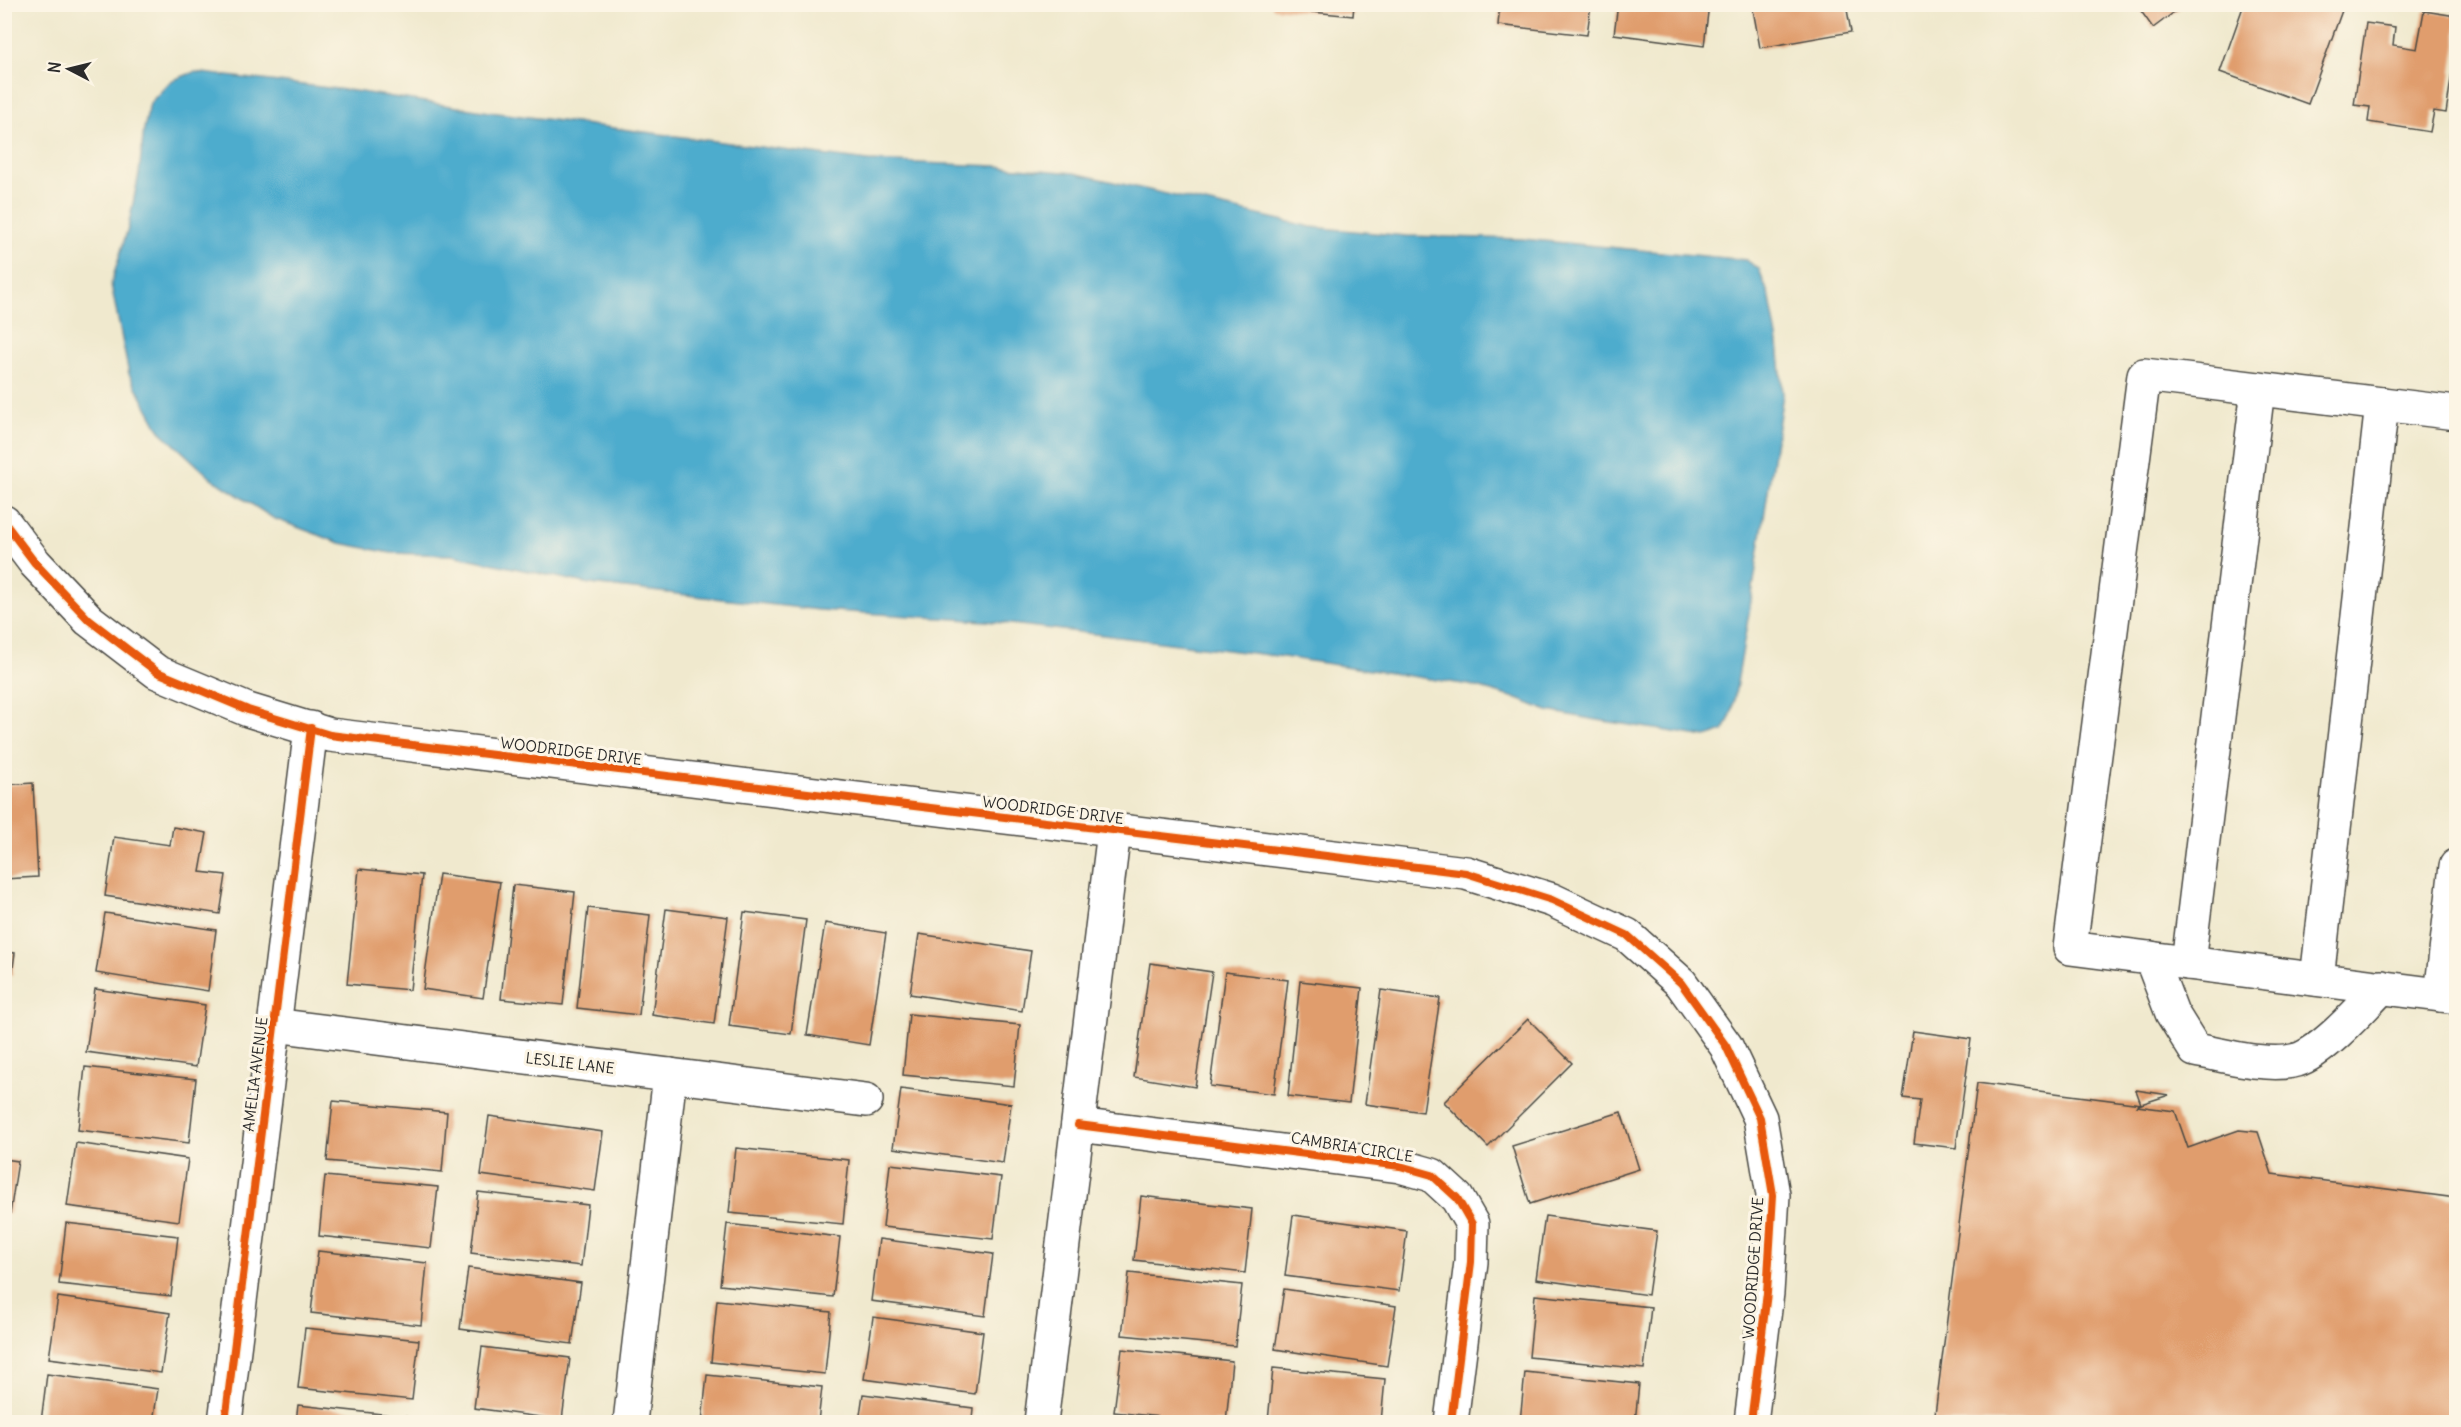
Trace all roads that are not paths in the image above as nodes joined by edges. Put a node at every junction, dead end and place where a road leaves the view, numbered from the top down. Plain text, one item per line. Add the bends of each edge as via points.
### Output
1 (2258, 389) junction
2 (2382, 404) junction
3 (2457, 413) edge
4 (4, 522) edge
5 (311, 729) junction
6 (1114, 831) junction
7 (2457, 866) edge
8 (2151, 958) junction
9 (2188, 963) junction
10 (2317, 979) junction
11 (2382, 987) junction
12 (2449, 996) edge
13 (274, 1025) junction
14 (670, 1075) junction
15 (866, 1100) dead end
16 (1078, 1125) junction
17 (225, 1422) edge
18 (630, 1422) edge
19 (1041, 1422) edge
20 (1451, 1422) edge
21 (1751, 1422) edge

1 - 2 street
1 - 8 street via 2144,375 2070,948
1 - 9 street
2 - 3 street
2 - 10 street
4 - 5 street, WOODRIDGE DRIVE via 35,563 89,620 157,672 248,710
5 - 6 street, WOODRIDGE DRIVE via 330,735
5 - 13 street, AMELIA AVENUE
6 - 16 street
6 - 21 street, WOODRIDGE DRIVE via 1466,873 1552,900 1627,935 1681,983 1726,1046 1760,1118 1773,1195 1767,1293
7 - 12 street
8 - 9 street
8 - 11 street via 2172,1013 2195,1050 2258,1062 2298,1060 2330,1040
9 - 10 street
10 - 11 street
11 - 12 street
13 - 14 street, LESLIE LANE
13 - 17 street, AMELIA AVENUE
14 - 15 street, LESLIE LANE
14 - 18 street
16 - 19 street
16 - 20 street, CAMBRIA CIRCLE via 1400,1166 1432,1175 1456,1198 1472,1224 1471,1262

